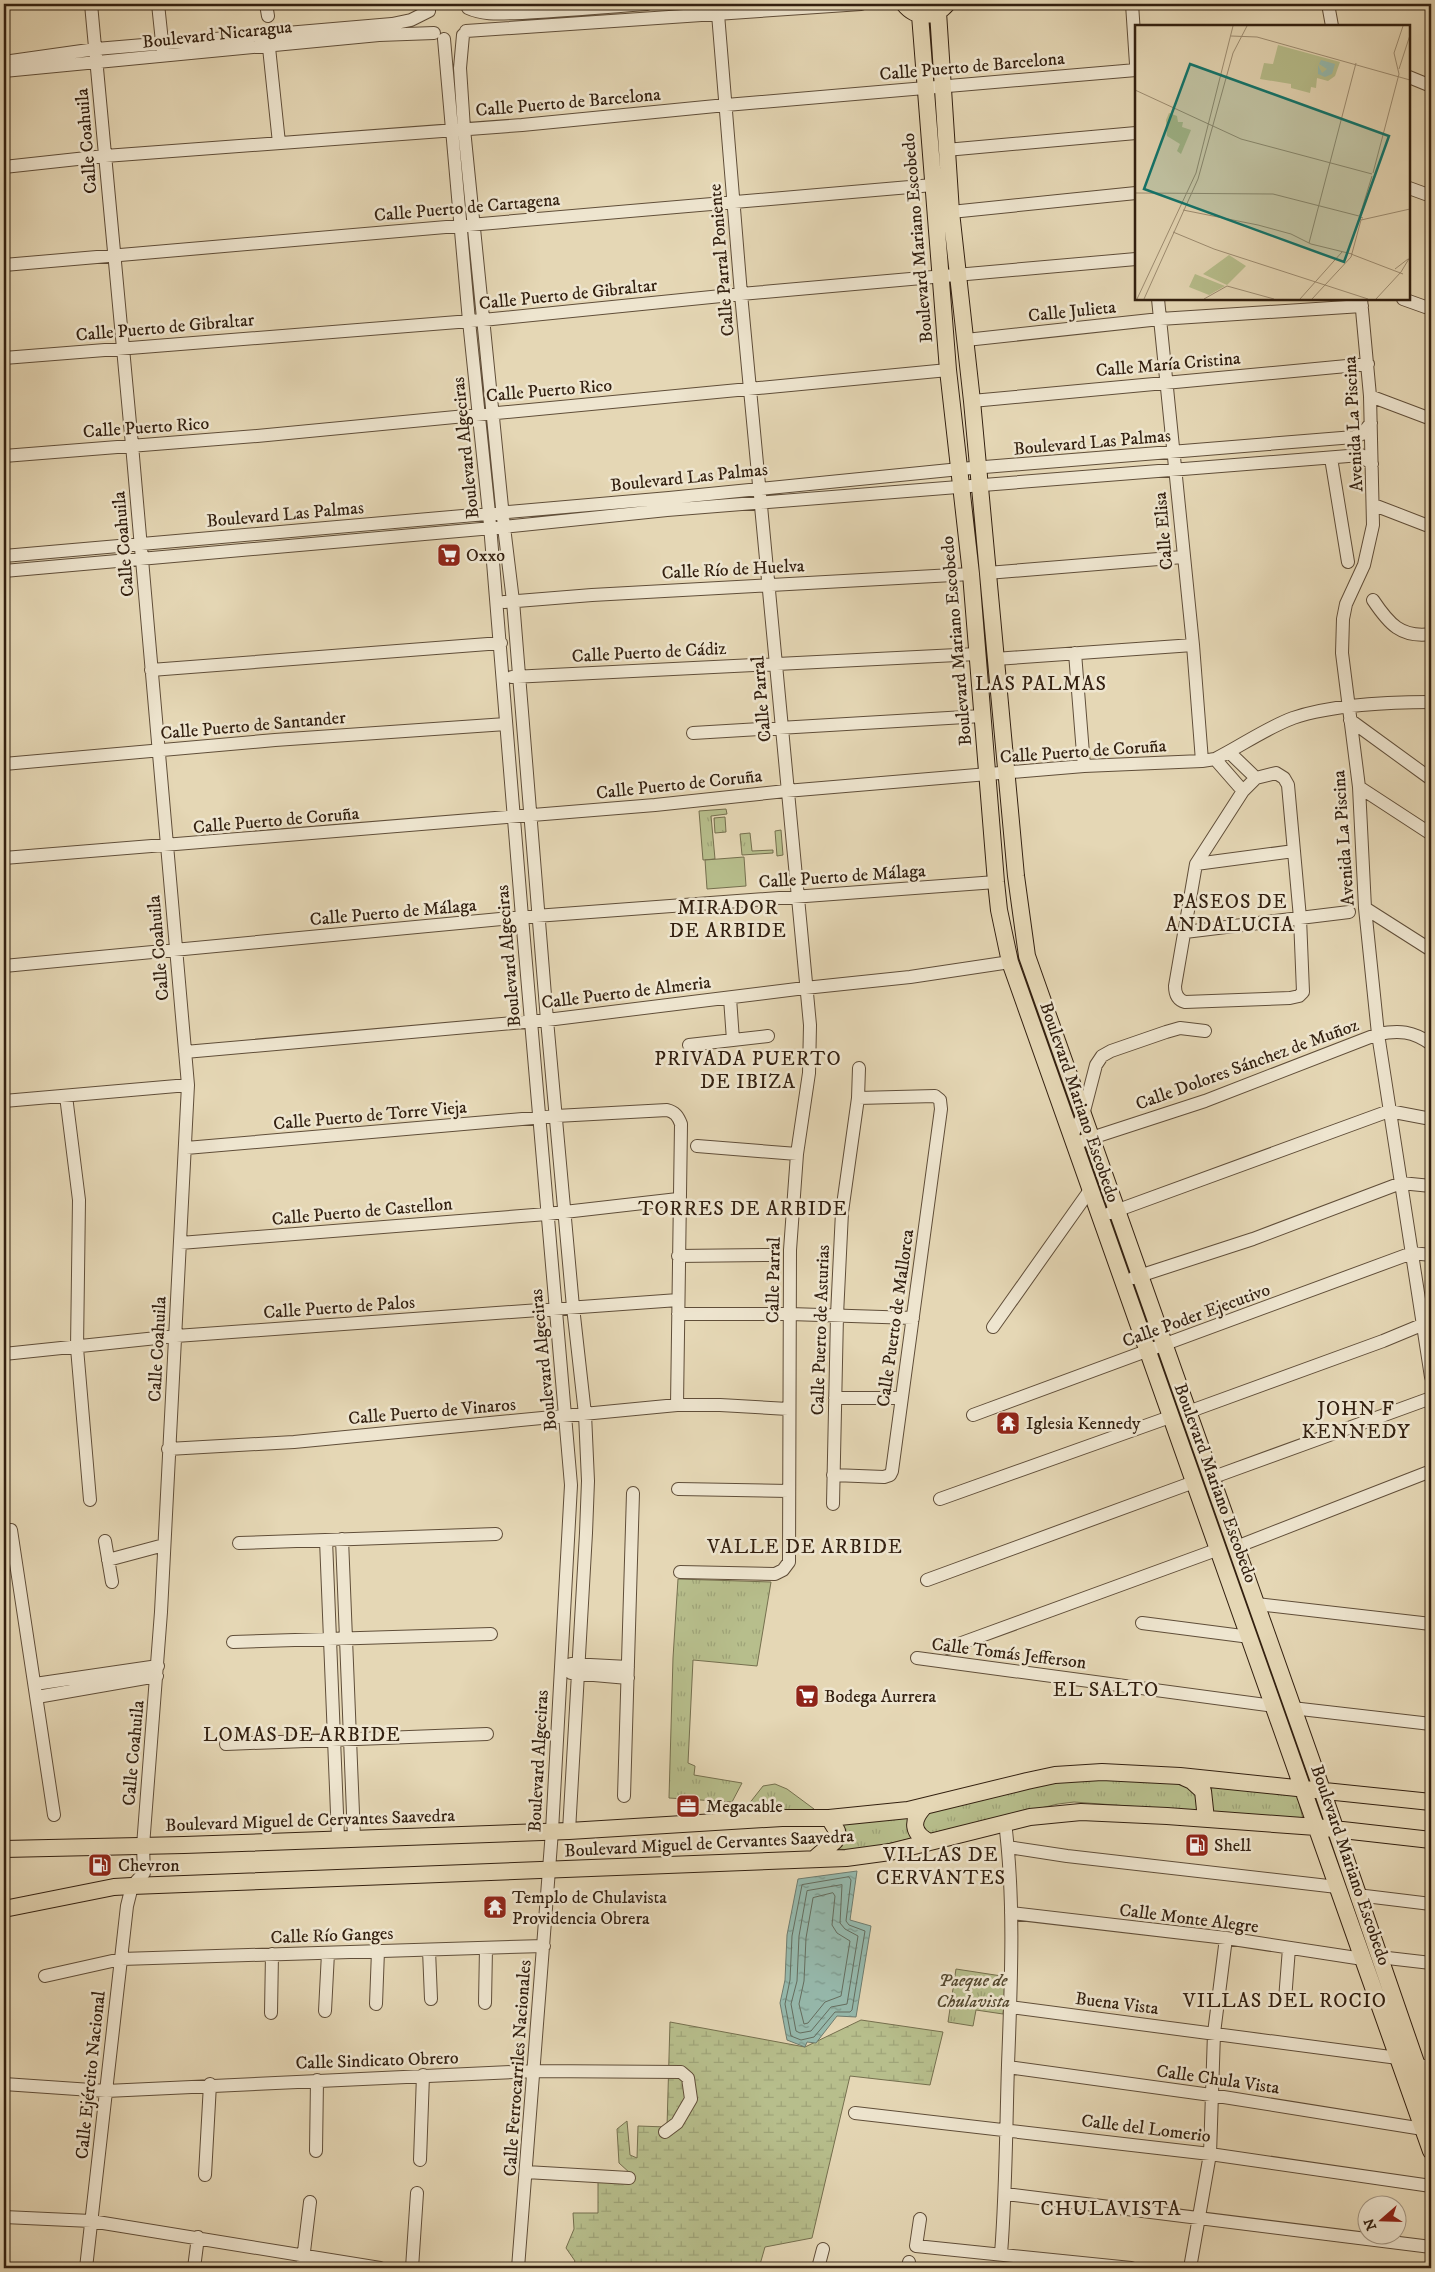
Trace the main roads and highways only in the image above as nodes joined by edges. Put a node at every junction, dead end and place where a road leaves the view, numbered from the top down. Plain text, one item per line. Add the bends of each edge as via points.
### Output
1 (904, 4) edge
2 (942, 8) edge
3 (920, 15) junction
4 (979, 574) junction
5 (1180, 1776) junction
6 (1303, 1788) junction
7 (1322, 1790) junction
8 (1431, 1802) edge
9 (924, 1807) junction
10 (829, 1818) junction
11 (1206, 1819) junction
12 (1316, 1827) junction
13 (1335, 1830) junction
14 (1431, 1840) edge
15 (929, 1842) junction
16 (4, 1849) edge
17 (814, 1859) junction
18 (4, 1909) edge
19 (1371, 1958) junction
20 (1424, 2066) edge
21 (1431, 2106) edge
22 (1431, 2151) edge

1 - 3 main road
2 - 3 main road
2 - 4 main road, Boulevard Mariano Escobedo via 946,150 980,485
3 - 4 main road, Boulevard Mariano Escobedo via 948,370 962,486
4 - 6 main road, Boulevard Mariano Escobedo via 976,654 999,910 1010,962
4 - 7 main road, Boulevard Mariano Escobedo via 995,659 1024,945
5 - 6 main road, Boulevard Miguel de Cervantes Saavedra
5 - 9 main road, Boulevard Miguel de Cervantes Saavedra via 1130,1772 1055,1775
5 - 11 main road via 1203,1791
6 - 7 main road, Boulevard Miguel de Cervantes Saavedra
6 - 12 main road, Boulevard Mariano Escobedo
7 - 8 main road, Boulevard Miguel de Cervantes Saavedra
7 - 13 main road, Boulevard Mariano Escobedo
9 - 10 main road, Boulevard Miguel de Cervantes Saavedra
9 - 15 main road via 915,1820 914,1828
10 - 16 main road, Boulevard Miguel de Cervantes Saavedra via 569,1831
10 - 17 main road via 837,1831 835,1841
11 - 12 main road, Boulevard Miguel de Cervantes Saavedra
11 - 15 main road, Boulevard Miguel de Cervantes Saavedra via 1081,1812 1030,1817
12 - 13 main road, Boulevard Miguel de Cervantes Saavedra
12 - 19 main road, Boulevard Mariano Escobedo via 1337,1887
13 - 14 main road, Boulevard Miguel de Cervantes Saavedra
13 - 19 main road, Boulevard Mariano Escobedo via 1357,1895
15 - 17 main road, Boulevard Miguel de Cervantes Saavedra via 866,1856
17 - 18 main road, Boulevard Miguel de Cervantes Saavedra via 114,1887
19 - 20 main road, Boulevard Mariano Escobedo
19 - 22 main road, Boulevard Mariano Escobedo via 1398,2058
20 - 21 main road, Boulevard Mariano Escobedo

